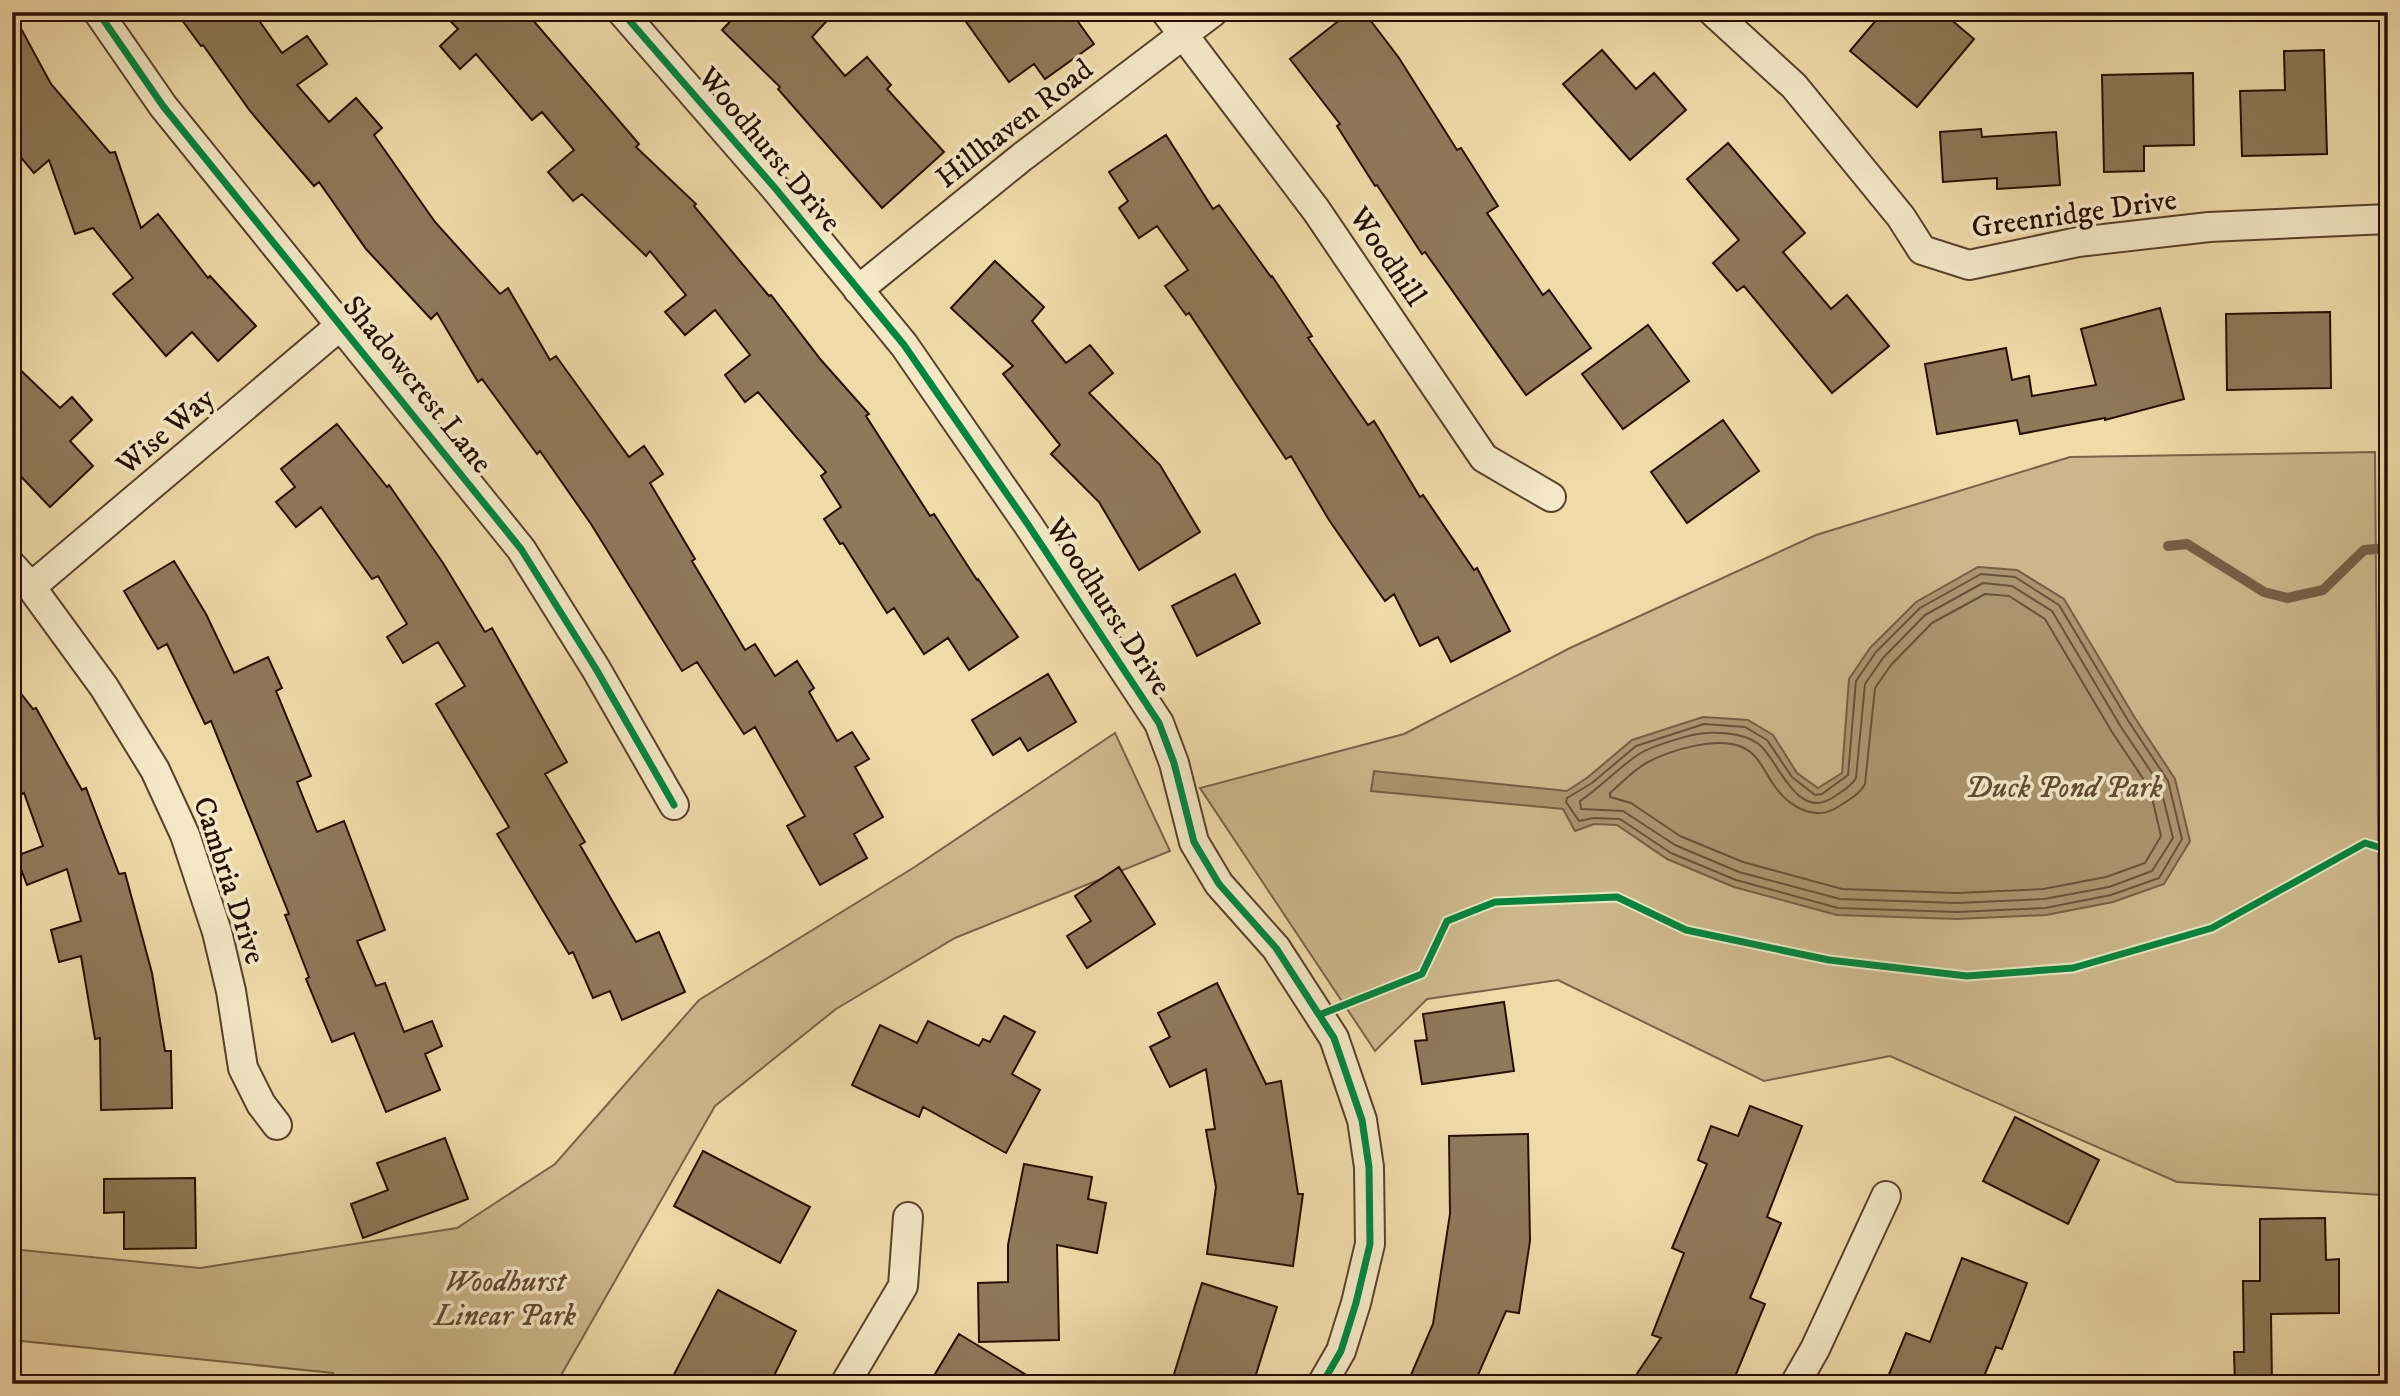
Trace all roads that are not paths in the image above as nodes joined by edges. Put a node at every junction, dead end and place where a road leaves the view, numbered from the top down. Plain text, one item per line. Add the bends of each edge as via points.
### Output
1 (98, 12) edge
2 (622, 12) edge
3 (1213, 12) edge
4 (1713, 12) edge
5 (1175, 23) edge
6 (2388, 219) edge
7 (858, 290) junction
8 (341, 325) junction
9 (1551, 497) dead end
10 (12, 566) edge
11 (31, 587) junction
12 (674, 805) dead end
13 (277, 1125) dead end
14 (1886, 1196) dead end
15 (908, 1217) dead end
16 (845, 1384) edge
17 (1322, 1384) edge
18 (1795, 1384) edge

1 - 8 street, Shadowcrest Lane via 163,106
2 - 7 street, Woodhurst Drive
3 - 5 street, Hillhaven Road
4 - 6 street, Greenridge Drive via 1794,86 1901,217 1922,250 1969,265 2078,242 2196,228
5 - 7 street, Hillhaven Road via 1022,157
5 - 9 street, Woodhill via 1316,210 1484,458
7 - 17 street, Woodhurst Drive via 904,345 1159,723 1194,842 1219,884 1276,947 1334,1038 1362,1120 1369,1167 1370,1244 1341,1351
8 - 11 street, Wise Way
8 - 12 street, Shadowcrest Lane via 521,549
10 - 11 street, Cambria Drive
11 - 13 street, Cambria Drive via 104,687 155,770 186,835 217,932 243,1068
14 - 18 street
15 - 16 street via 903,1286

